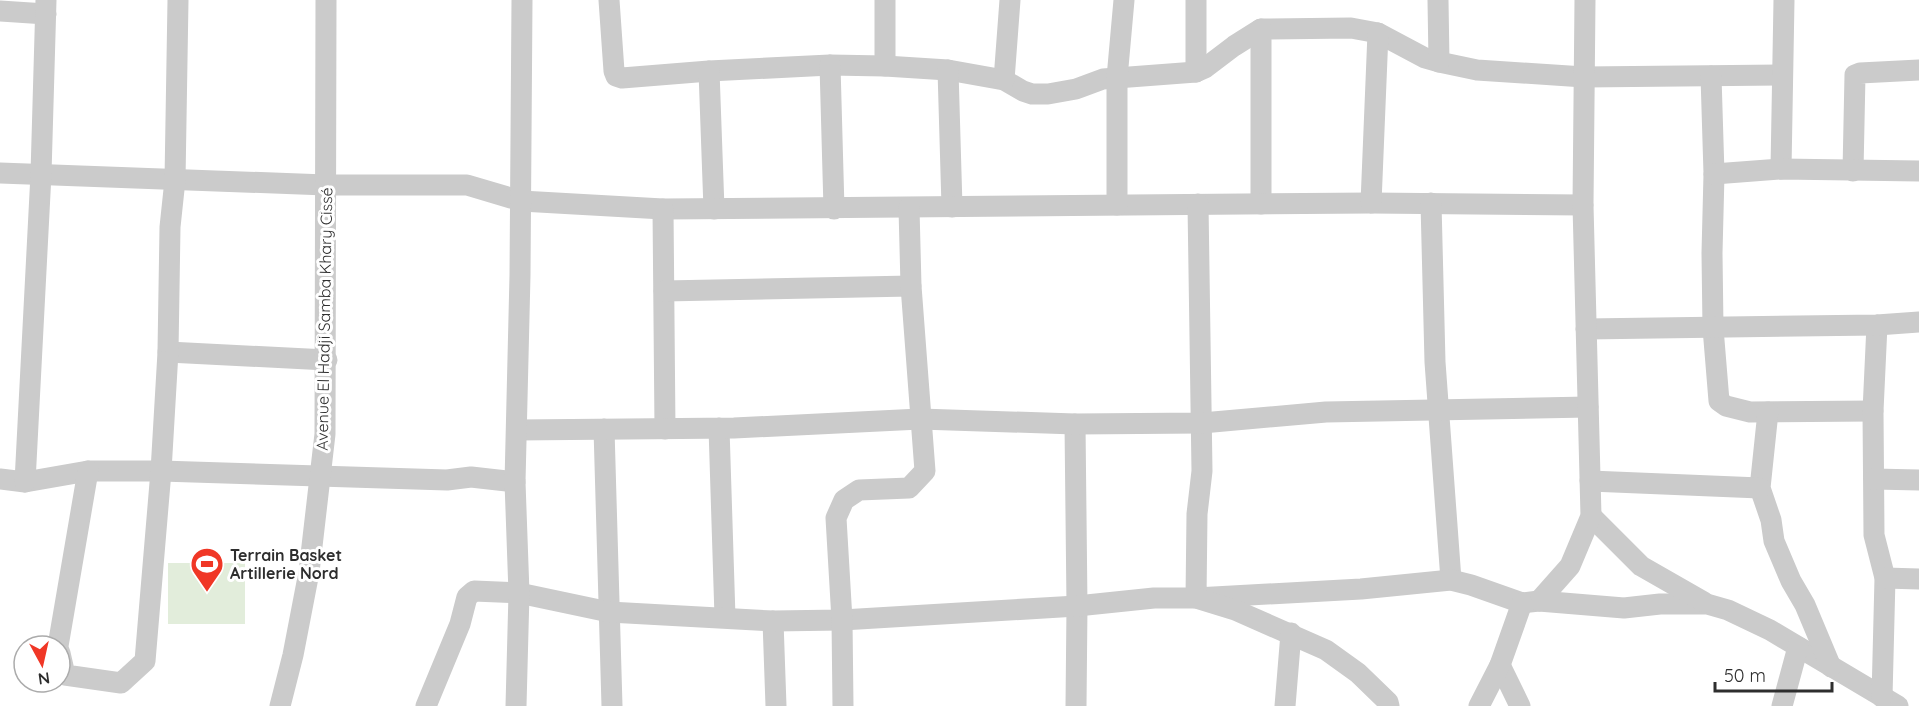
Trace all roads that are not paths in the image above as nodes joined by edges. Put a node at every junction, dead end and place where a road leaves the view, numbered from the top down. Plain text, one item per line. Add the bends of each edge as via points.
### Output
1 (178, 0) edge
2 (326, 0) edge
3 (522, 0) edge
4 (609, 0) edge
5 (885, 0) edge
6 (1010, 0) edge
7 (1124, 0) edge
8 (1196, 0) edge
9 (1438, 0) edge
10 (1585, 0) edge
11 (1784, 0) edge
12 (46, 7) edge
13 (0, 11) edge
14 (1261, 29) junction
15 (1378, 33) junction
16 (1438, 62) junction
17 (830, 65) junction
18 (885, 66) junction
19 (948, 70) junction
20 (1919, 70) edge
21 (709, 71) junction
22 (1196, 72) junction
23 (1782, 75) junction
24 (1584, 76) junction
25 (1711, 76) junction
26 (1117, 78) junction
27 (1004, 80) junction
28 (1781, 169) junction
29 (1853, 171) junction
30 (1919, 171) edge
31 (0, 173) edge
32 (41, 174) junction
33 (1714, 174) junction
34 (175, 180) junction
35 (326, 185) junction
36 (521, 201) junction
37 (1371, 203) junction
38 (1431, 203) junction
39 (1198, 204) junction
40 (1262, 204) junction
41 (1117, 205) junction
42 (1583, 205) junction
43 (952, 207) junction
44 (909, 208) junction
45 (663, 209) junction
46 (714, 209) junction
47 (834, 209) junction
48 (911, 286) junction
49 (664, 291) junction
50 (1919, 322) edge
51 (1877, 325) junction
52 (1713, 328) junction
53 (1586, 329) junction
54 (168, 352) junction
55 (327, 360) junction
56 (1588, 407) junction
57 (1438, 411) junction
58 (1873, 411) junction
59 (1768, 412) junction
60 (920, 419) junction
61 (1202, 423) junction
62 (1076, 424) junction
63 (719, 428) junction
64 (517, 429) junction
65 (604, 429) junction
66 (665, 429) junction
67 (88, 471) junction
68 (161, 471) junction
69 (321, 475) junction
70 (1874, 479) junction
71 (0, 480) edge
72 (1919, 480) edge
73 (1590, 481) junction
74 (25, 482) junction
75 (515, 482) junction
76 (1760, 488) junction
77 (1591, 516) junction
78 (1885, 578) junction
79 (1919, 579) edge
80 (1451, 580) junction
81 (519, 593) junction
82 (1196, 598) junction
83 (1531, 602) junction
84 (1707, 603) junction
85 (1077, 606) junction
86 (609, 612) junction
87 (725, 617) junction
88 (842, 620) junction
89 (773, 621) junction
90 (1291, 633) junction
91 (60, 634) edge
92 (1798, 647) junction
93 (1500, 665) junction
94 (1831, 667) junction
95 (72, 676) edge
96 (1890, 702) edge
97 (280, 706) edge
98 (426, 706) edge
99 (516, 706) edge
100 (612, 706) edge
101 (776, 706) edge
102 (843, 706) edge
103 (1076, 706) edge
104 (1285, 706) edge
105 (1389, 706) edge
106 (1479, 706) edge
107 (1520, 706) edge
108 (1782, 706) edge

1 - 34 street
2 - 35 street, Avenue El Hadji Samba Khary Cissé
3 - 36 street
4 - 21 street via 616,76
5 - 18 street
6 - 27 street
7 - 26 street
8 - 22 street
9 - 16 street
10 - 24 street
11 - 23 street
12 - 13 street
12 - 32 street
14 - 15 street via 1351,28
14 - 22 street
14 - 40 street
15 - 16 street
15 - 37 street
16 - 24 street via 1477,70
17 - 18 street
17 - 21 street
17 - 47 street
18 - 19 street
19 - 27 street
19 - 43 street
20 - 29 street via 1855,75
21 - 46 street
22 - 26 street
23 - 25 street
23 - 28 street
24 - 25 street
24 - 42 street
25 - 33 street
26 - 27 street via 1048,94 1032,94
26 - 41 street
28 - 29 street
28 - 33 street
29 - 30 street
31 - 32 street
32 - 34 street
32 - 74 street
33 - 52 street
34 - 35 street
34 - 54 street via 170,227
35 - 36 street via 467,185
35 - 55 street, Avenue El Hadji Samba Khary Cissé
36 - 45 street
36 - 64 street
37 - 38 street
37 - 40 street
38 - 42 street
38 - 57 street
39 - 40 street
39 - 41 street
39 - 61 street
41 - 43 street
42 - 53 street
43 - 44 street
44 - 47 street
44 - 48 street
45 - 46 street
45 - 49 street
46 - 47 street
48 - 49 street
48 - 60 street
49 - 66 street
50 - 51 street
51 - 52 street
51 - 58 street
52 - 53 street
52 - 59 street via 1719,401 1741,411
53 - 56 street
54 - 55 street
54 - 68 street
55 - 69 street, Avenue El Hadji Samba Khary Cissé
56 - 57 street
56 - 73 street
57 - 61 street via 1326,412
57 - 80 street
58 - 59 street
58 - 70 street
59 - 76 street
60 - 62 street
60 - 63 street
60 - 88 street via 925,471 909,488 859,490 844,500 836,518
61 - 62 street
61 - 82 street
62 - 85 street
63 - 66 street
63 - 87 street
64 - 65 street
64 - 75 street
65 - 66 street
65 - 86 street
67 - 68 street
67 - 74 street
67 - 91 street
68 - 69 street
68 - 95 street via 145,661 121,683
69 - 75 street via 447,480 471,477
69 - 97 street, Avenue El Hadji Samba Khary Cissé via 309,572
70 - 72 street
70 - 78 street via 1874,536
71 - 74 street
73 - 76 street
73 - 77 street
75 - 81 street
76 - 94 street via 1774,541
77 - 83 street via 1570,566
77 - 84 street via 1641,566
78 - 79 street
78 - 96 street
80 - 82 street
80 - 83 street
81 - 86 street
81 - 98 street via 474,591 467,597
81 - 99 street
82 - 85 street
82 - 90 street
83 - 84 street via 1624,608
83 - 93 street
84 - 92 street via 1770,630
85 - 88 street
85 - 103 street
86 - 87 street
86 - 100 street
87 - 89 street
88 - 89 street
88 - 102 street
89 - 101 street
90 - 104 street
90 - 105 street via 1326,650 1358,673
92 - 94 street
92 - 108 street
93 - 106 street
93 - 107 street
94 - 96 street

